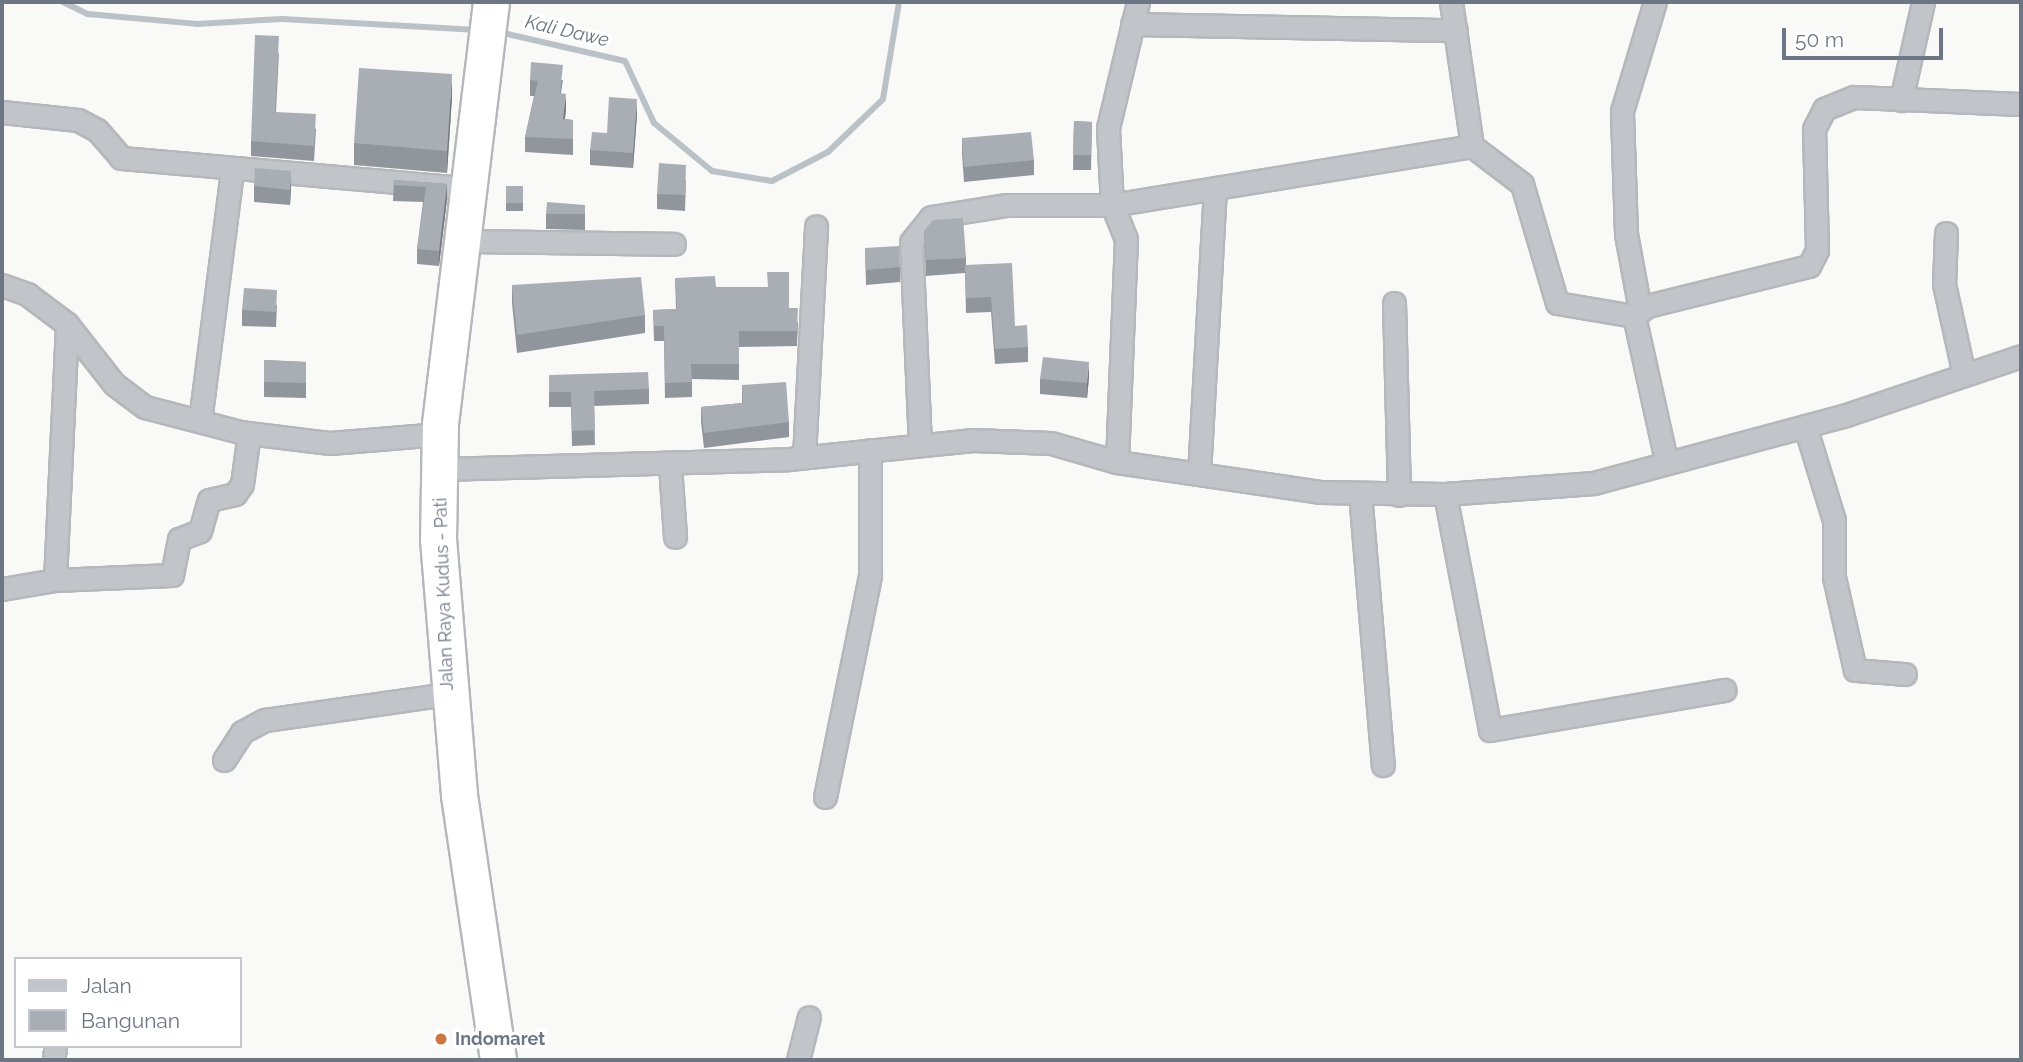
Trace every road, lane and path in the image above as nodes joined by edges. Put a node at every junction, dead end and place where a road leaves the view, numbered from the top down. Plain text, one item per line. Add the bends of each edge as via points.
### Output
1 (491, 2) edge
2 (1138, 2) edge
3 (1451, 2) edge
4 (1655, 2) edge
5 (1923, 2) edge
6 (1132, 24) junction
7 (1456, 30) junction
8 (1900, 100) junction
9 (2021, 104) edge
10 (2, 112) edge
11 (1472, 146) junction
12 (232, 171) junction
13 (467, 188) junction
14 (1215, 191) junction
15 (1112, 205) junction
16 (816, 226) dead end
17 (1946, 233) dead end
18 (461, 241) junction
19 (674, 244) dead end
20 (2, 285) edge
21 (1394, 303) dead end
22 (1637, 313) junction
23 (67, 324) junction
24 (2021, 356) edge
25 (1964, 375) junction
26 (200, 421) junction
27 (1805, 426) junction
28 (249, 433) junction
29 (440, 434) junction
30 (920, 445) junction
31 (870, 450) junction
32 (804, 457) junction
33 (1666, 460) junction
34 (1117, 462) junction
35 (670, 465) junction
36 (440, 469) junction
37 (1199, 474) junction
38 (1360, 493) junction
39 (1445, 494) junction
40 (1399, 495) junction
41 (675, 537) dead end
42 (55, 580) junction
43 (2, 589) edge
44 (1905, 674) dead end
45 (1725, 690) dead end
46 (448, 694) junction
47 (224, 760) dead end
48 (1383, 765) dead end
49 (825, 797) dead end
50 (809, 1017) dead end
51 (498, 1060) edge
52 (797, 1060) edge

1 - 13 highway, Jalan Raya Kudus - Pati
2 - 6 street
3 - 7 street
4 - 22 street via 1622,111 1625,223
5 - 8 street
6 - 7 street
6 - 15 street via 1108,128
7 - 11 street
8 - 9 street
8 - 22 street via 1854,97 1824,109 1814,129 1817,250 1809,266
10 - 12 street via 78,120 97,130 121,158
11 - 14 street
11 - 22 street via 1522,184 1557,303
12 - 13 street
12 - 26 street
13 - 18 highway, Jalan Raya Kudus - Pati
14 - 15 street
14 - 37 street
15 - 30 street via 1007,205 931,217 918,230 911,242
15 - 34 street via 1126,239
16 - 32 street
17 - 25 street via 1944,284
18 - 19 street
18 - 29 highway, Jalan Raya Kudus - Pati
20 - 23 street via 27,294
21 - 40 street
22 - 33 street
23 - 26 street via 131,399
23 - 42 street
24 - 25 street
25 - 27 street
26 - 28 street
27 - 33 street
27 - 44 street via 1834,520 1835,589 1855,670
28 - 29 street via 352,443
28 - 42 street via 242,484 235,494 209,500 200,531 178,539 172,575
29 - 36 highway, Jalan Raya Kudus - Pati
30 - 31 street
30 - 34 street via 1051,443
31 - 32 street
31 - 49 street via 870,575
32 - 35 street
33 - 39 street via 1594,483
34 - 37 street
35 - 36 street
35 - 41 street
36 - 46 highway, Jalan Raya Kudus - Pati
37 - 38 street
38 - 40 street
38 - 48 street
39 - 40 street
39 - 45 street via 1490,730
42 - 43 street
46 - 47 street via 265,720 242,733
46 - 51 highway, Jalan Raya Kudus - Pati
50 - 52 street

